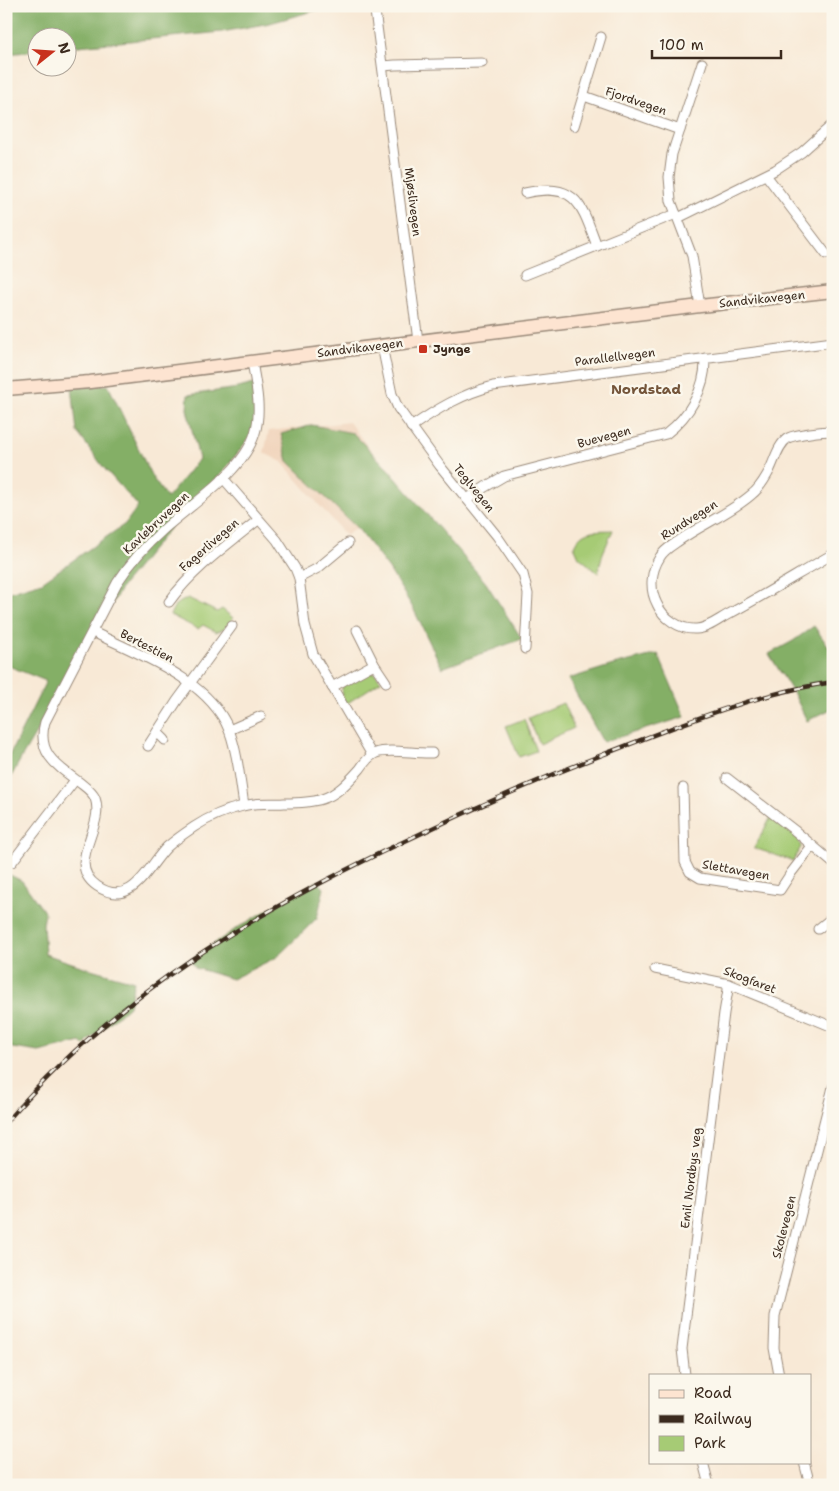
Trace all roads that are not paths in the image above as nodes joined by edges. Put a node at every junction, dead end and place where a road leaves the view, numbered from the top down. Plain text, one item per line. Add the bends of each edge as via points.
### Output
1 (375, 11) dead end
2 (601, 37) dead end
3 (482, 63) dead end
4 (702, 63) dead end
5 (383, 66) junction
6 (584, 96) junction
7 (833, 124) edge
8 (574, 126) dead end
9 (680, 130) junction
10 (766, 175) junction
11 (525, 193) dead end
12 (677, 216) junction
13 (597, 246) junction
14 (826, 254) dead end
15 (525, 274) dead end
16 (833, 292) edge
17 (700, 306) junction
18 (418, 341) junction
19 (833, 342) edge
20 (382, 346) junction
21 (705, 358) junction
22 (252, 362) junction
23 (6, 389) edge
24 (411, 427) junction
25 (833, 431) edge
26 (223, 478) junction
27 (467, 499) junction
28 (258, 520) junction
29 (348, 543) dead end
30 (833, 554) edge
31 (299, 578) junction
32 (169, 602) dead end
33 (232, 626) dead end
34 (357, 630) dead end
35 (93, 632) junction
36 (525, 650) dead end
37 (374, 664) junction
38 (191, 682) junction
39 (386, 682) dead end
40 (332, 687) junction
41 (261, 716) dead end
42 (229, 730) junction
43 (157, 732) junction
44 (165, 740) dead end
45 (148, 746) dead end
46 (432, 753) dead end
47 (372, 755) junction
48 (727, 778) dead end
49 (75, 780) junction
50 (683, 788) dead end
51 (244, 805) junction
52 (812, 846) junction
53 (12, 862) dead end
54 (833, 862) edge
55 (833, 917) edge
56 (818, 929) dead end
57 (655, 969) dead end
58 (730, 984) junction
59 (833, 1028) edge
60 (833, 1087) edge
61 (686, 1374) edge
62 (780, 1374) edge
63 (704, 1464) edge
64 (805, 1464) edge
65 (709, 1485) edge
66 (810, 1485) edge

1 - 5 street, Mjøslivegen
2 - 6 street
3 - 5 street
4 - 9 street
5 - 18 street, Mjøslivegen
6 - 8 street
6 - 9 street, Fjordvegen
7 - 10 street via 802,152
9 - 12 street via 669,177
10 - 12 street
10 - 14 street
11 - 13 street via 553,189 566,192 581,207
12 - 13 street
12 - 17 street via 692,256
13 - 15 street
16 - 17 main road, Sandvikavegen
17 - 18 main road, Sandvikavegen
18 - 20 main road, Sandvikavegen
19 - 21 street, Parallellvegen
20 - 22 main road, Sandvikavegen
20 - 24 street, Teglvegen via 392,394
21 - 24 street, Parallellvegen via 493,386 464,395
21 - 27 street, Buevegen via 701,387 692,406 666,434 504,476
22 - 23 main road, Sandvikavegen
22 - 26 street, Kavlebruvegen via 258,409 255,434 245,454
24 - 27 street, Teglvegen
25 - 30 street, Rundvegen via 791,437 784,442 768,474 753,494 665,550 656,564 653,592 664,615 683,627 697,629 706,627
26 - 28 street, Fagerlivegen
26 - 35 street, Kavlebruvegen via 133,560 117,583
27 - 36 street, Teglvegen via 497,536 524,579 528,594
28 - 31 street, Fagerlivegen via 277,540
28 - 32 street, Fagerlivegen via 218,552
29 - 31 street via 318,568
31 - 40 street, Fagerlivegen via 309,642
33 - 38 street
34 - 37 street
35 - 38 street, Bertestien
35 - 49 street, Kavlebruvegen via 47,718 42,734 44,747 51,759
37 - 39 street
37 - 40 street
38 - 42 street, Bertestien via 218,710
38 - 43 street
40 - 47 street, Fagerlivegen
41 - 42 street
42 - 51 street, Bertestien
43 - 44 street
43 - 45 street
46 - 47 street via 385,751
47 - 51 street, Kavlebruvegen via 340,789 322,799
48 - 52 street
49 - 51 street, Kavlebruvegen via 94,797 98,814 85,854 84,869 97,886 114,892 136,886 166,848 186,832 204,820
49 - 53 street
50 - 52 street, Slettavegen via 684,862 690,872 700,878 780,890
52 - 54 street
55 - 56 street
57 - 58 street, Skogfaret
58 - 59 street, Skogfaret
58 - 61 street, Emil Nordbys veg via 682,1349
60 - 62 street, Skolevegen via 775,1316 774,1348
63 - 65 street
64 - 66 street

